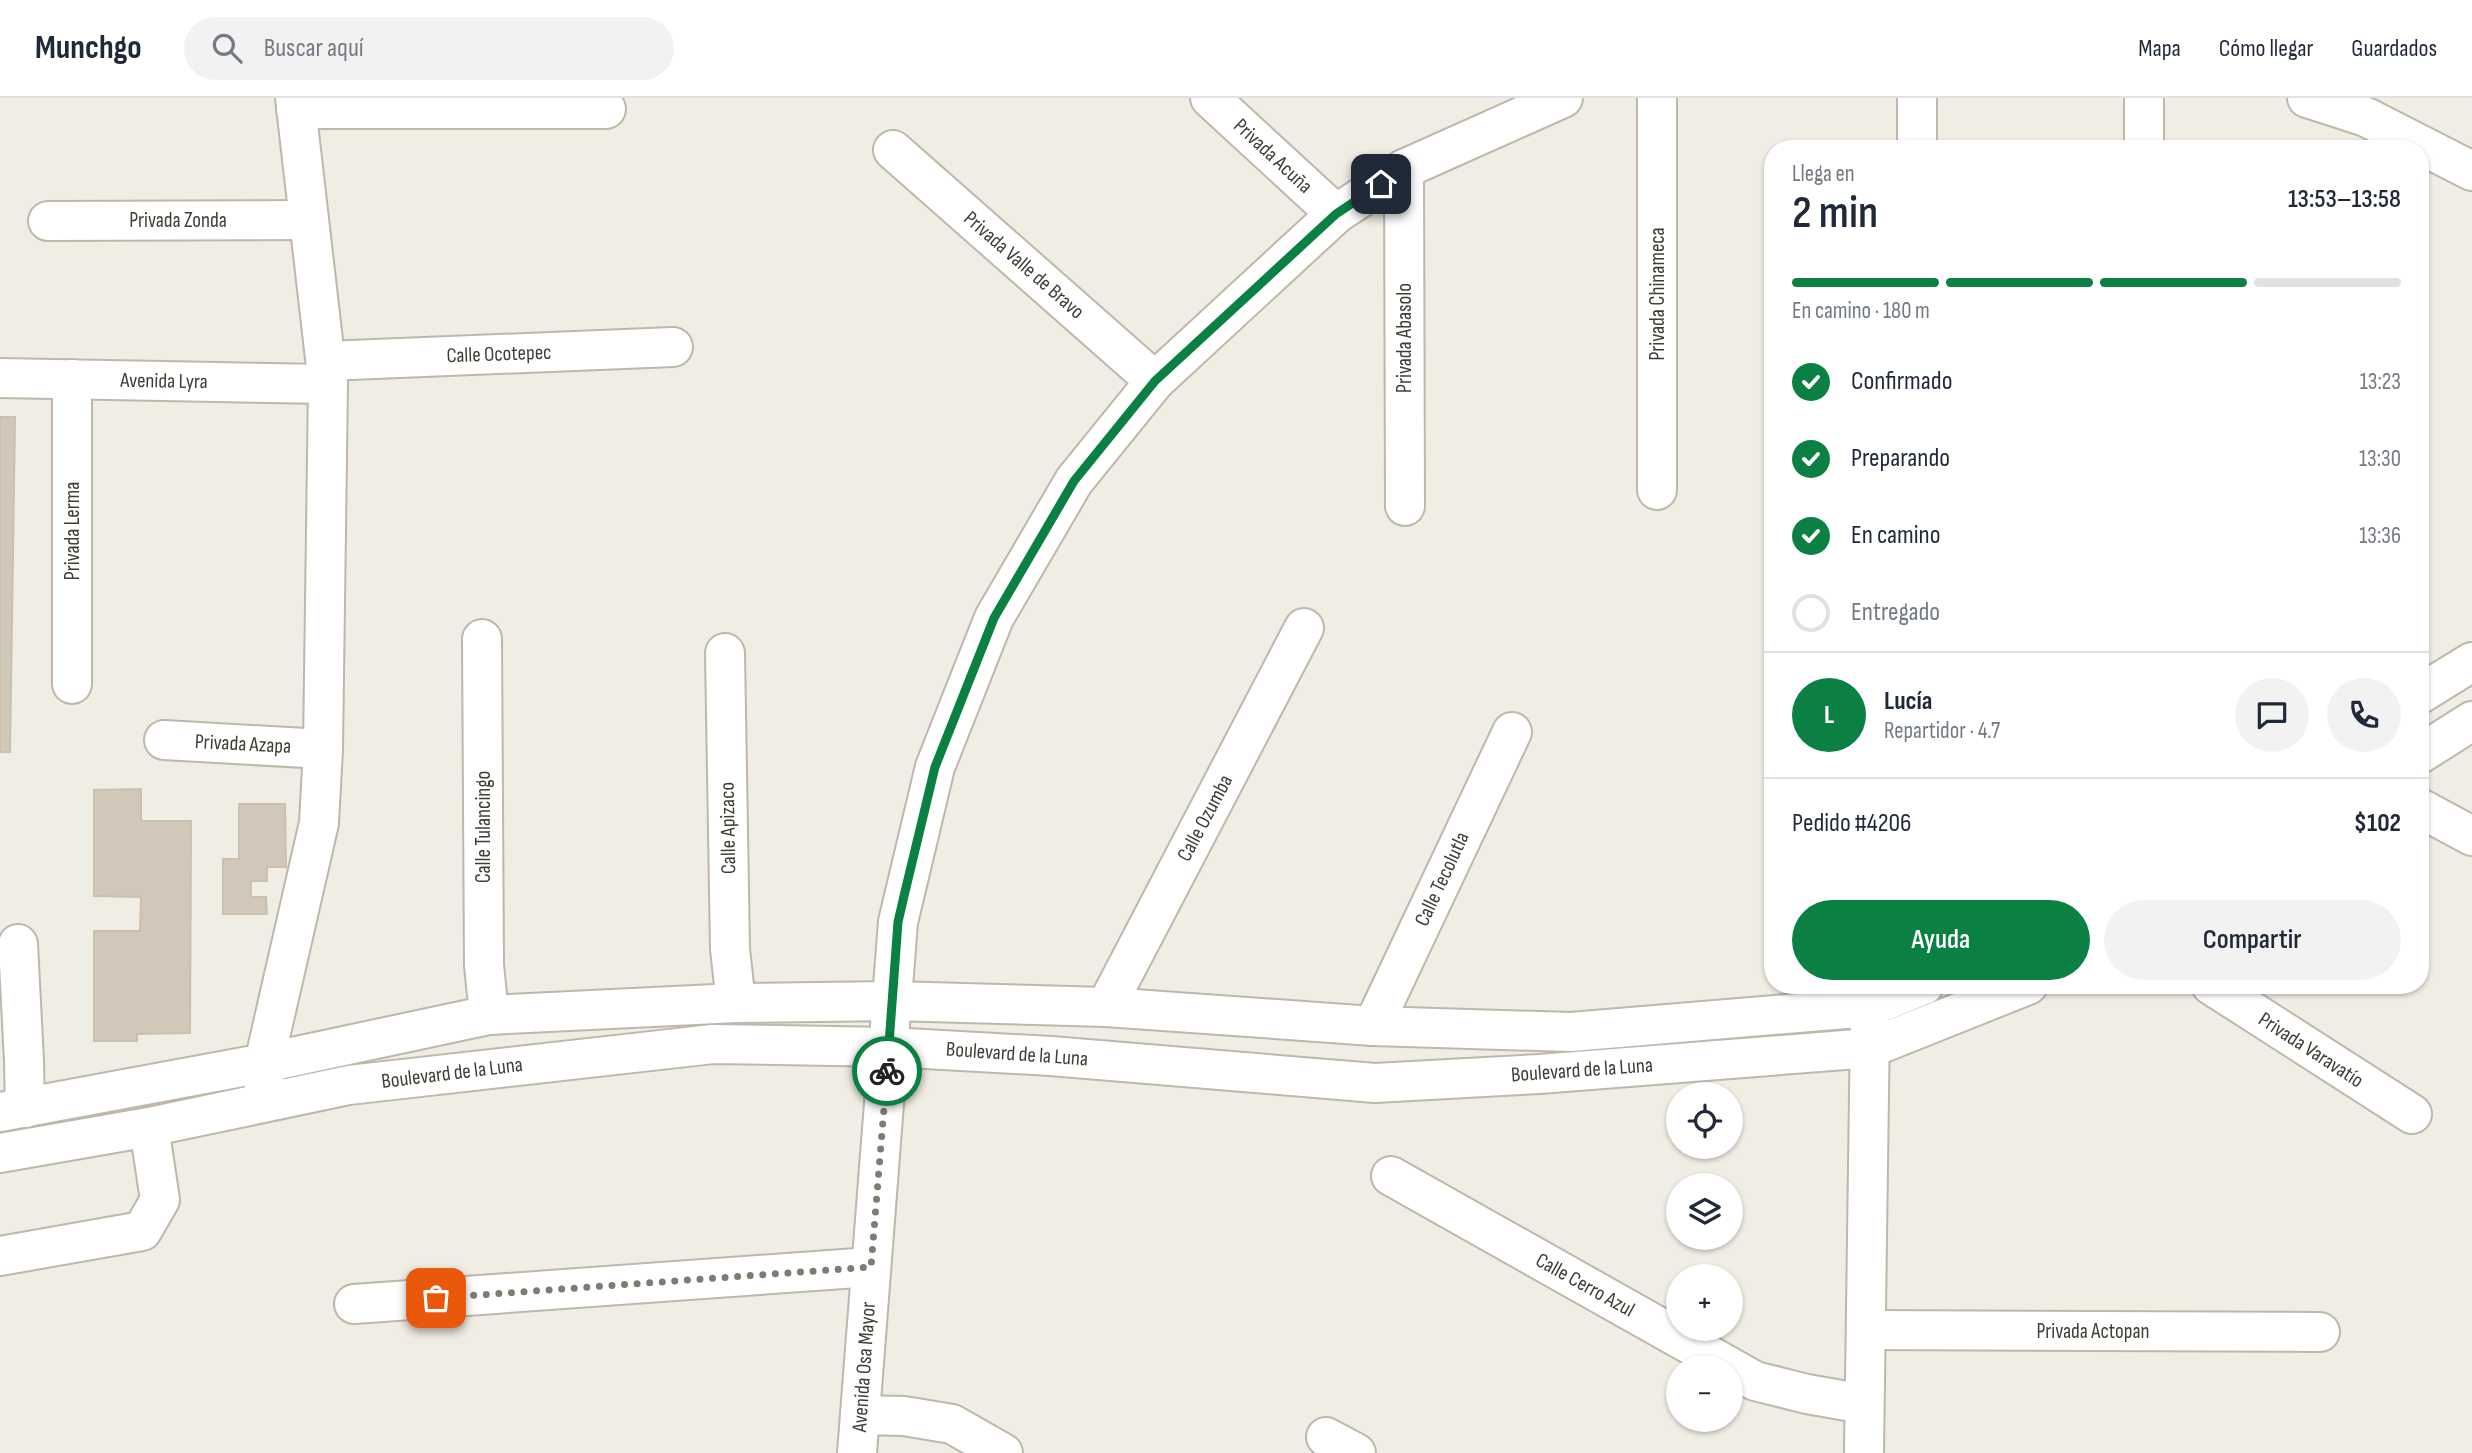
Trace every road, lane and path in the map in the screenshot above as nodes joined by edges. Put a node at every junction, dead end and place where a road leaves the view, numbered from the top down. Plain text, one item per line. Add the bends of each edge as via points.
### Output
1 (1210, 98) edge
2 (1563, 98) edge
3 (1657, 98) edge
4 (1917, 98) edge
5 (2144, 98) edge
6 (2307, 98) edge
7 (296, 103) edge
8 (606, 109) dead end
9 (1917, 140) edge
10 (2144, 140) edge
11 (2411, 140) edge
12 (2429, 149) edge
13 (893, 150) dead end
14 (1404, 169) junction
15 (2472, 171) edge
16 (1336, 214) junction
17 (48, 220) dead end
18 (309, 220) junction
19 (673, 347) dead end
20 (327, 372) junction
21 (0, 378) edge
22 (72, 379) junction
23 (1155, 381) junction
24 (1657, 490) dead end
25 (1405, 506) dead end
26 (1304, 628) dead end
27 (482, 639) dead end
28 (725, 653) dead end
29 (2472, 662) edge
30 (72, 684) dead end
31 (2429, 688) edge
32 (2472, 721) edge
33 (1512, 732) dead end
34 (164, 740) dead end
35 (2429, 748) edge
36 (323, 749) junction
37 (2429, 813) edge
38 (2472, 836) edge
39 (18, 944) dead end
40 (1902, 994) edge
41 (1921, 994) edge
42 (2005, 994) edge
43 (2225, 994) edge
44 (892, 1001) junction
45 (736, 1003) junction
46 (1106, 1007) junction
47 (1870, 1007) junction
48 (1200, 1014) junction
49 (489, 1015) junction
50 (1373, 1026) junction
51 (1922, 1027) junction
52 (1482, 1029) junction
53 (888, 1047) junction
54 (1870, 1048) junction
55 (264, 1063) junction
56 (1196, 1067) junction
57 (1481, 1077) junction
58 (264, 1102) junction
59 (12, 1110) edge
60 (2412, 1114) dead end
61 (149, 1127) junction
62 (0, 1153) edge
63 (1391, 1176) dead end
64 (0, 1256) edge
65 (871, 1267) junction
66 (354, 1304) dead end
67 (1866, 1329) junction
68 (2320, 1332) dead end
69 (1864, 1404) junction
70 (860, 1415) junction
71 (857, 1453) edge
72 (1003, 1453) edge
73 (1864, 1453) edge

1 - 16 street, Privada Acuña
2 - 14 street, Avenida Osa Mayor
3 - 24 street, Privada Chinameca
4 - 9 street
5 - 10 street
6 - 11 street via 2365,117
7 - 8 street
7 - 18 street
12 - 15 street
13 - 23 street, Privada Valle de Bravo
14 - 16 street, Avenida Osa Mayor
14 - 25 street, Privada Abasolo
16 - 23 street, Avenida Osa Mayor
17 - 18 street, Privada Zonda
18 - 20 street
19 - 20 street, Calle Ocotepec
20 - 22 street, Avenida Lyra
20 - 36 street
21 - 22 street, Avenida Lyra
22 - 30 street, Privada Lerma
23 - 44 street, Avenida Osa Mayor via 1074,481 994,618 935,767 898,922
26 - 46 street, Calle Ozumba
27 - 49 street, Calle Tulancingo via 484,965
28 - 45 street, Calle Apizaco via 730,949
29 - 31 street
32 - 35 street
33 - 50 street, Calle Tecolutla
34 - 36 street, Privada Azapa
36 - 55 street via 319,823
37 - 38 street
39 - 59 street via 24,1061
40 - 47 street, Boulevard de la Luna
41 - 51 street
42 - 51 street, Boulevard de la Luna
43 - 60 street, Privada Varavatío
44 - 45 street, Boulevard de la Luna
44 - 46 street, Boulevard de la Luna
44 - 53 street, Avenida Osa Mayor
45 - 49 street, Boulevard de la Luna
46 - 48 street, Boulevard de la Luna
47 - 52 street, Boulevard de la Luna via 1572,1032
47 - 54 street
48 - 50 street, Boulevard de la Luna
48 - 56 street
49 - 55 street, Boulevard de la Luna
50 - 52 street, Boulevard de la Luna
51 - 54 street, Boulevard de la Luna
52 - 57 street
53 - 56 street, Boulevard de la Luna
53 - 58 street, Boulevard de la Luna via 713,1044 349,1085
53 - 65 street, Avenida Osa Mayor
54 - 57 street, Boulevard de la Luna
54 - 67 street
55 - 58 street
55 - 59 street, Boulevard de la Luna
56 - 57 street, Boulevard de la Luna via 1375,1083
58 - 61 street, Boulevard de la Luna
61 - 62 street, Boulevard de la Luna
61 - 64 street via 160,1200 142,1231
63 - 69 street, Calle Cerro Azul via 1755,1381
65 - 66 street
65 - 70 street, Avenida Osa Mayor
67 - 68 street, Privada Actopan
67 - 69 street
69 - 73 street
70 - 71 street, Avenida Osa Mayor
70 - 72 street via 952,1424

